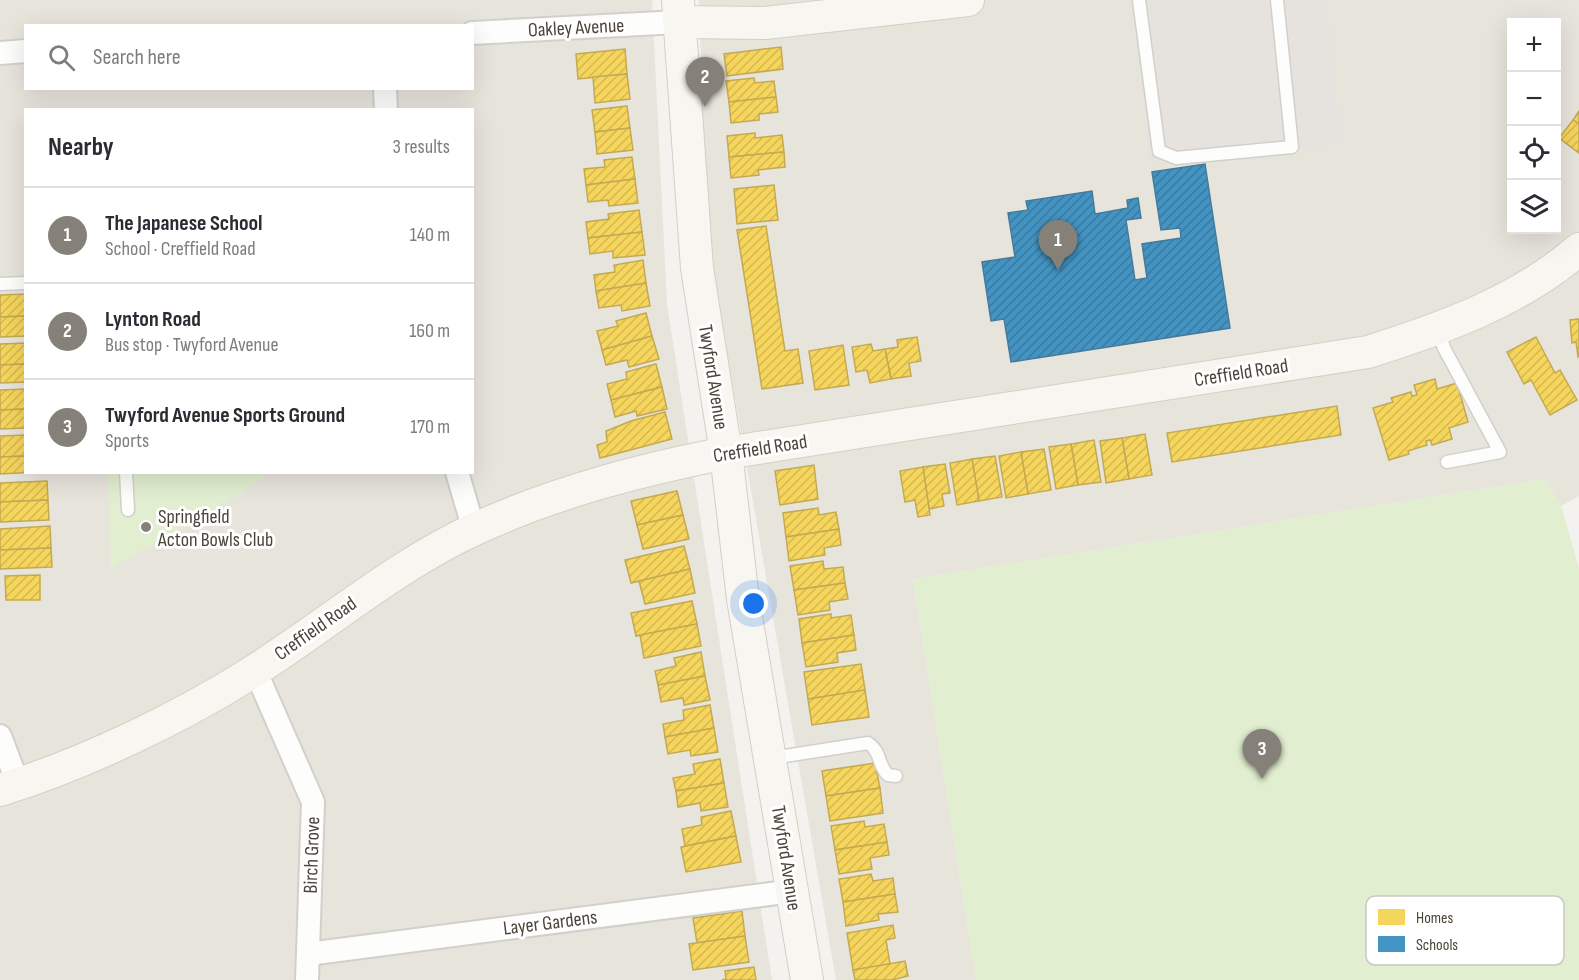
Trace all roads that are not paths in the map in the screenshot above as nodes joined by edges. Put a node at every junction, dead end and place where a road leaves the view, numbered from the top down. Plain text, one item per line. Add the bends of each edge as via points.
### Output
1 (968, 0) edge
2 (1139, 0) edge
3 (1277, 0) edge
4 (679, 11) edge
5 (474, 33) edge
6 (24, 51) edge
7 (0, 52) edge
8 (385, 90) edge
9 (386, 108) edge
10 (1577, 255) edge
11 (24, 283) edge
12 (0, 284) edge
13 (1438, 330) junction
14 (726, 453) junction
15 (1447, 462) dead end
16 (126, 474) edge
17 (458, 474) edge
18 (128, 510) dead end
19 (474, 530) junction
20 (255, 670) junction
21 (0, 736) edge
22 (771, 758) junction
23 (896, 776) dead end
24 (9, 787) edge
25 (793, 891) junction
26 (308, 954) junction
27 (307, 980) edge
28 (807, 980) edge

1 - 4 street via 765,22
2 - 3 lane via 1159,151 1176,158 1292,147
4 - 5 street, Oakley Avenue
4 - 14 street, Twyford Avenue via 697,268
6 - 7 street
8 - 9 street
10 - 13 street, Creffield Road
11 - 12 lane
13 - 14 street, Creffield Road via 1368,352
13 - 15 lane via 1500,452
14 - 19 street, Creffield Road via 660,466 551,498
14 - 22 street, Twyford Avenue via 743,598
16 - 18 lane
17 - 19 street
19 - 20 street, Creffield Road via 365,592
20 - 24 street, Creffield Road via 123,741
20 - 26 street, Birch Grove via 313,802
21 - 24 street
22 - 23 lane via 868,743 874,747 883,771
22 - 25 street, Twyford Avenue
25 - 26 street, Layer Gardens
25 - 28 street, Twyford Avenue
26 - 27 street, Birch Grove

